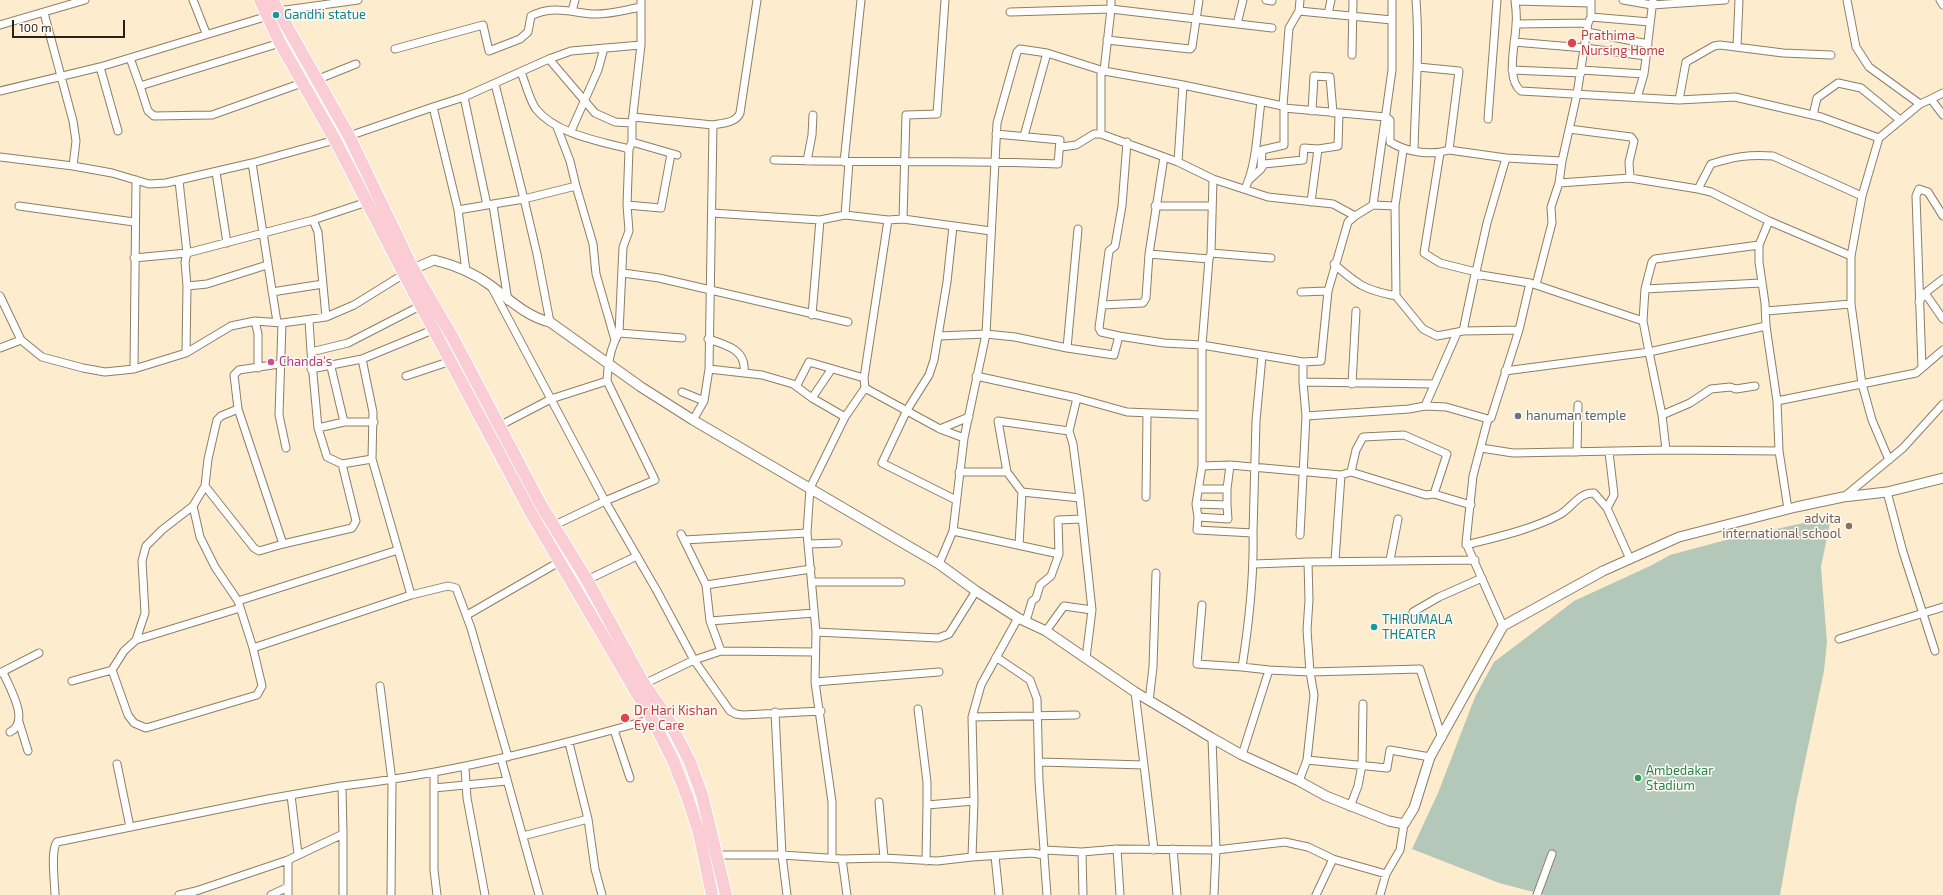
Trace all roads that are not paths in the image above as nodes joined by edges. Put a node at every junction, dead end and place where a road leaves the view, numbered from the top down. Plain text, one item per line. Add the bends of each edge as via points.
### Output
1 (85, 0) edge
2 (193, 0) edge
3 (260, 0) edge
4 (272, 0) edge
5 (358, 0) edge
6 (575, 0) edge
7 (757, 0) edge
8 (861, 0) edge
9 (945, 0) edge
10 (1111, 0) edge
11 (1199, 0) edge
12 (1243, 0) edge
13 (1300, 0) edge
14 (1331, 0) edge
15 (1353, 0) edge
16 (1392, 0) edge
17 (1416, 0) edge
18 (1498, 0) edge
19 (1623, 0) edge
20 (1725, 0) edge
21 (1739, 0) edge
22 (1847, 0) edge
23 (1940, 0) edge
24 (1591, 2) edge
25 (1653, 2) edge
26 (641, 4) edge
27 (1943, 5) edge
28 (1111, 9) junction
29 (572, 11) junction
30 (1299, 11) junction
31 (1010, 12) dead end
32 (44, 13) junction
33 (273, 13) junction
34 (1328, 14) junction
35 (1354, 16) junction
36 (1196, 18) junction
37 (1392, 20) junction
38 (1589, 20) junction
39 (1650, 22) junction
40 (1237, 24) junction
41 (1516, 24) junction
42 (0, 26) edge
43 (1272, 28) dead end
44 (1587, 32) junction
45 (206, 34) junction
46 (1107, 40) junction
47 (1514, 42) junction
48 (280, 43) junction
49 (1648, 44) junction
50 (641, 45) junction
51 (1737, 47) junction
52 (604, 48) junction
53 (1585, 48) junction
54 (395, 49) dead end
55 (1047, 53) junction
56 (1831, 55) dead end
57 (1352, 56) dead end
58 (1646, 56) junction
59 (130, 58) junction
60 (549, 59) junction
61 (356, 64) dead end
62 (100, 67) junction
63 (1418, 68) junction
64 (1102, 70) junction
65 (1512, 70) junction
66 (521, 72) junction
67 (1581, 72) junction
68 (1644, 74) junction
69 (61, 76) junction
70 (316, 80) junction
71 (302, 83) junction
72 (495, 84) junction
73 (1183, 85) junction
74 (140, 86) junction
75 (0, 92) edge
76 (1943, 93) edge
77 (1577, 94) junction
78 (464, 97) junction
79 (1637, 98) junction
80 (1931, 99) junction
81 (583, 100) junction
82 (1679, 100) junction
83 (1261, 102) junction
84 (1920, 104) junction
85 (433, 107) junction
86 (1283, 107) junction
87 (1312, 111) junction
88 (1336, 113) junction
89 (813, 115) dead end
90 (1813, 115) junction
91 (1943, 115) edge
92 (1386, 116) junction
93 (1488, 119) dead end
94 (632, 120) junction
95 (1900, 120) junction
96 (713, 125) junction
97 (557, 127) junction
98 (1569, 130) junction
99 (118, 131) dead end
100 (571, 131) junction
101 (996, 134) junction
102 (1101, 134) junction
103 (349, 136) junction
104 (1024, 136) junction
105 (1879, 138) junction
106 (336, 140) junction
107 (1127, 142) junction
108 (630, 146) junction
109 (1061, 147) junction
110 (1318, 149) junction
111 (1403, 150) junction
112 (1449, 150) junction
113 (1414, 151) junction
114 (1440, 153) junction
115 (0, 157) edge
116 (1164, 157) junction
117 (1506, 158) junction
118 (774, 160) dead end
119 (807, 161) junction
120 (904, 161) junction
121 (1562, 161) junction
122 (846, 162) junction
123 (994, 162) junction
124 (1178, 162) junction
125 (252, 164) junction
126 (73, 166) junction
127 (1261, 169) junction
128 (216, 172) junction
129 (1630, 178) junction
130 (1213, 179) junction
131 (136, 180) junction
132 (179, 181) junction
133 (1248, 181) junction
134 (1559, 183) junction
135 (576, 186) junction
136 (1245, 189) junction
137 (1698, 189) junction
138 (1862, 196) junction
139 (524, 199) junction
140 (367, 202) junction
141 (1311, 202) junction
142 (490, 205) junction
143 (628, 205) junction
144 (1373, 205) junction
145 (19, 206) dead end
146 (1155, 206) junction
147 (1212, 206) junction
148 (1395, 206) junction
149 (458, 210) junction
150 (712, 213) junction
151 (846, 215) junction
152 (1355, 216) junction
153 (1943, 216) edge
154 (903, 219) junction
155 (313, 220) junction
156 (820, 220) junction
157 (888, 220) junction
158 (1769, 221) junction
159 (134, 222) junction
160 (953, 226) junction
161 (1078, 229) dead end
162 (991, 231) junction
163 (264, 233) junction
164 (227, 243) junction
165 (1759, 245) junction
166 (187, 253) junction
167 (1149, 254) junction
168 (1210, 256) junction
169 (1851, 256) junction
170 (134, 258) junction
171 (1271, 258) dead end
172 (1334, 264) junction
173 (267, 265) junction
174 (409, 271) junction
175 (466, 271) junction
176 (623, 273) junction
177 (1476, 273) junction
178 (1943, 279) edge
179 (1530, 283) junction
180 (1761, 283) junction
181 (323, 284) junction
182 (490, 284) junction
183 (187, 286) junction
184 (1645, 289) junction
185 (710, 291) junction
186 (1328, 291) junction
187 (272, 292) junction
188 (1302, 292) dead end
189 (1925, 293) junction
190 (0, 296) edge
191 (1396, 296) junction
192 (508, 300) junction
193 (1919, 302) junction
194 (1851, 304) junction
195 (422, 305) junction
196 (1102, 306) junction
197 (1356, 311) dead end
198 (1766, 311) junction
199 (812, 315) junction
200 (326, 317) junction
201 (1943, 319) edge
202 (309, 320) junction
203 (255, 321) junction
204 (1643, 321) junction
205 (550, 322) junction
206 (848, 322) dead end
207 (279, 323) junction
208 (1766, 326) junction
209 (435, 329) junction
210 (1519, 330) junction
211 (1460, 332) junction
212 (619, 333) junction
213 (986, 334) junction
214 (939, 336) junction
215 (1119, 336) junction
216 (682, 338) dead end
217 (708, 339) junction
218 (21, 340) junction
219 (615, 340) junction
220 (1202, 345) junction
221 (0, 348) edge
222 (1067, 348) junction
223 (1943, 350) edge
224 (311, 352) junction
225 (1649, 352) junction
226 (186, 353) junction
227 (1262, 356) junction
228 (362, 359) junction
229 (451, 361) junction
230 (1303, 362) junction
231 (608, 363) junction
232 (280, 364) junction
233 (332, 367) junction
234 (258, 368) junction
235 (1922, 368) junction
236 (134, 369) junction
237 (311, 369) junction
238 (709, 369) junction
239 (831, 370) junction
240 (1505, 371) junction
241 (744, 373) junction
242 (406, 376) dead end
243 (976, 376) junction
244 (864, 378) junction
245 (607, 381) junction
246 (1303, 382) junction
247 (1352, 384) junction
248 (1434, 384) junction
249 (1862, 384) junction
250 (797, 385) junction
251 (1755, 386) dead end
252 (865, 388) junction
253 (682, 392) dead end
254 (812, 398) junction
255 (1077, 398) junction
256 (551, 399) junction
257 (704, 401) junction
258 (1777, 401) junction
259 (1943, 404) edge
260 (1578, 405) dead end
261 (1425, 406) junction
262 (238, 409) junction
263 (907, 410) junction
264 (1147, 414) junction
265 (1201, 415) junction
266 (1662, 415) junction
267 (1306, 416) junction
268 (845, 417) junction
269 (969, 417) junction
270 (1488, 419) junction
271 (693, 420) junction
272 (344, 422) junction
273 (374, 422) junction
274 (499, 426) junction
275 (318, 428) junction
276 (940, 429) junction
277 (1069, 431) junction
278 (964, 438) junction
279 (286, 448) dead end
280 (1481, 448) junction
281 (1666, 450) junction
282 (1779, 451) junction
283 (1577, 452) junction
284 (1609, 452) junction
285 (372, 459) junction
286 (1889, 460) junction
287 (342, 464) junction
288 (1230, 465) junction
289 (1202, 466) junction
290 (1256, 467) junction
291 (959, 472) junction
292 (1007, 472) junction
293 (1304, 472) junction
294 (1352, 472) junction
295 (1341, 475) junction
296 (1943, 478) edge
297 (205, 486) junction
298 (810, 488) junction
299 (1199, 489) junction
300 (1227, 489) junction
301 (1022, 492) junction
302 (1887, 492) junction
303 (1434, 494) junction
304 (1146, 497) dead end
305 (1843, 497) junction
306 (1080, 498) junction
307 (956, 500) junction
308 (605, 501) junction
309 (1196, 504) junction
310 (1227, 505) junction
311 (1471, 505) junction
312 (194, 506) junction
313 (1607, 508) junction
314 (1788, 509) junction
315 (1198, 517) junction
316 (1081, 519) junction
317 (1398, 519) dead end
318 (553, 526) junction
319 (953, 531) junction
320 (1253, 533) junction
321 (807, 534) junction
322 (1300, 535) dead end
323 (282, 544) junction
324 (809, 544) junction
325 (838, 544) dead end
326 (1019, 545) junction
327 (1466, 545) junction
328 (398, 550) junction
329 (1059, 554) junction
330 (637, 556) junction
331 (1630, 559) junction
332 (1390, 560) junction
333 (1475, 560) junction
334 (1335, 561) junction
335 (559, 562) junction
336 (1308, 562) junction
337 (939, 564) junction
338 (1254, 564) junction
339 (811, 569) junction
340 (1156, 573) dead end
341 (1482, 578) junction
342 (587, 580) junction
343 (812, 582) junction
344 (901, 582) dead end
345 (706, 585) junction
346 (976, 591) junction
347 (411, 595) junction
348 (238, 600) junction
349 (1202, 605) dead end
350 (1943, 607) edge
351 (240, 608) junction
352 (1092, 610) junction
353 (1413, 612) dead end
354 (1923, 612) junction
355 (814, 614) junction
356 (1022, 619) junction
357 (469, 621) junction
358 (710, 621) junction
359 (1504, 626) junction
360 (1046, 631) junction
361 (816, 632) junction
362 (1839, 639) dead end
363 (136, 640) junction
364 (253, 648) junction
365 (721, 651) junction
366 (1935, 651) dead end
367 (815, 652) junction
368 (39, 653) dead end
369 (996, 657) junction
370 (1086, 658) junction
371 (694, 660) junction
372 (1242, 667) junction
373 (112, 670) junction
374 (1269, 670) junction
375 (1, 672) edge
376 (939, 672) dead end
377 (1310, 672) junction
378 (72, 681) dead end
379 (815, 682) junction
380 (644, 684) junction
381 (380, 686) dead end
382 (1135, 692) junction
383 (1149, 701) junction
384 (1363, 704) dead end
385 (918, 709) dead end
386 (821, 711) junction
387 (775, 712) junction
388 (1038, 715) junction
389 (1076, 715) dead end
390 (972, 717) junction
391 (652, 719) junction
392 (19, 722) junction
393 (614, 730) junction
394 (10, 732) dead end
395 (1212, 738) junction
396 (1442, 738) junction
397 (569, 743) junction
398 (28, 752) dead end
399 (1242, 755) junction
400 (1430, 757) junction
401 (504, 758) junction
402 (1307, 760) junction
403 (1040, 762) junction
404 (117, 764) dead end
405 (1144, 765) junction
406 (1362, 765) junction
407 (465, 768) junction
408 (434, 773) junction
409 (630, 778) dead end
410 (392, 781) junction
411 (507, 781) junction
412 (1299, 781) junction
413 (466, 785) junction
414 (342, 786) junction
415 (434, 788) junction
416 (291, 795) junction
417 (974, 801) junction
418 (879, 802) dead end
419 (927, 805) junction
420 (1350, 807) junction
421 (588, 819) junction
422 (1404, 824) junction
423 (130, 827) junction
424 (343, 834) junction
425 (524, 836) junction
426 (1173, 849) junction
427 (1117, 850) junction
428 (1154, 850) junction
429 (1216, 850) junction
430 (1044, 852) junction
431 (1082, 852) junction
432 (298, 854) junction
433 (1552, 854) dead end
434 (718, 855) junction
435 (782, 855) junction
436 (995, 856) junction
437 (972, 857) junction
438 (832, 858) junction
439 (884, 858) junction
440 (842, 859) junction
441 (1333, 859) junction
442 (288, 860) junction
443 (926, 861) junction
444 (1386, 874) junction
445 (288, 891) edge
446 (196, 893) edge
447 (55, 895) edge
448 (179, 895) edge
449 (271, 895) edge
450 (343, 895) edge
451 (391, 895) edge
452 (437, 895) edge
453 (485, 895) edge
454 (539, 895) edge
455 (602, 895) edge
456 (712, 895) edge
457 (726, 895) edge
458 (787, 895) edge
459 (847, 895) edge
460 (999, 895) edge
461 (1047, 895) edge
462 (1083, 895) edge
463 (1120, 895) edge
464 (1177, 895) edge
465 (1214, 895) edge
466 (1316, 895) edge
467 (1380, 895) edge
468 (1537, 895) edge

1 - 32 street
2 - 45 street
3 - 33 main road
4 - 33 main road
5 - 33 street
6 - 29 street
7 - 96 street via 740,113 734,120
8 - 122 street
9 - 120 street via 937,114 906,115
10 - 28 street
11 - 36 street
12 - 40 street
13 - 30 street
14 - 34 street
15 - 35 street
16 - 37 street
17 - 63 street
18 - 93 street
19 - 25 street
20 - 25 street
21 - 51 street
22 - 84 street via 1856,47 1869,67
23 - 27 street
24 - 38 street
24 - 41 street via 1515,1
25 - 39 street
26 - 29 street via 592,14
26 - 50 street
28 - 31 street
28 - 36 street
28 - 46 street
29 - 54 street via 564,9 531,16 528,32 520,39 489,51 483,25
30 - 34 street
30 - 86 street via 1289,28
32 - 42 street
32 - 69 street
33 - 45 street
33 - 48 main road
33 - 70 main road
34 - 35 street
35 - 37 street
35 - 57 street
36 - 40 street
36 - 46 street via 1192,47 1187,50
37 - 92 street via 1392,70
38 - 39 street
38 - 41 street
38 - 44 street
39 - 49 street
40 - 43 street
41 - 47 street
44 - 49 street
44 - 53 street
45 - 59 street
46 - 64 street
47 - 53 street
47 - 65 street
48 - 71 main road
48 - 74 street
49 - 58 street
50 - 52 street
50 - 94 street
51 - 56 street
51 - 82 street via 1714,46 1686,62
52 - 60 street via 570,51
52 - 81 street via 598,70
53 - 58 street
53 - 67 street
55 - 64 street
55 - 101 street via 1025,49 1017,52
55 - 104 street
58 - 68 street
59 - 62 street
59 - 74 street
60 - 66 street
60 - 81 street
61 - 70 street
62 - 69 street
62 - 99 street
63 - 112 street via 1459,71
63 - 113 street
64 - 73 street
64 - 102 street
65 - 67 street
65 - 77 street via 1514,85 1521,91
66 - 72 street
66 - 97 street via 536,109
67 - 68 street
67 - 77 street
68 - 79 street
69 - 75 street
69 - 126 street via 74,121 76,141
70 - 103 main road
71 - 74 street via 212,115 154,116 148,112
71 - 106 main road
72 - 78 street
72 - 139 street
73 - 83 street
73 - 124 street
76 - 80 street
77 - 79 street
77 - 98 street
78 - 85 street
78 - 142 street
79 - 82 street
80 - 84 street
80 - 91 street
81 - 94 street via 602,117 615,122
81 - 100 street
82 - 90 street via 1735,97
83 - 86 street
83 - 133 street
84 - 95 street
85 - 103 street
85 - 149 street
86 - 87 street
86 - 127 street via 1284,145 1262,150
87 - 88 street
87 - 88 street via 1314,76 1330,77
88 - 92 street
88 - 110 street via 1338,146
89 - 119 street
90 - 95 street via 1817,98 1838,83 1862,88
90 - 105 street
92 - 111 street via 1390,120 1390,142
92 - 144 street
94 - 96 street
94 - 108 street
95 - 105 street
96 - 150 street
97 - 100 street
97 - 135 street
98 - 121 street
98 - 129 street via 1631,137 1634,141 1629,162
100 - 108 street via 586,138
101 - 104 street
101 - 123 street
102 - 107 street
102 - 109 street via 1094,134 1076,145
103 - 174 main road
104 - 109 street via 1060,140
105 - 138 street
106 - 125 street
106 - 140 main road
107 - 116 street
107 - 196 street via 1122,206 1115,246 1109,251
108 - 143 street
108 - 143 street via 674,154 661,208
109 - 123 street via 1058,164
110 - 127 street via 1304,148 1303,160 1264,164
110 - 141 street
111 - 113 street
111 - 148 street
112 - 114 street
112 - 117 street
113 - 114 street
114 - 177 street via 1424,253 1440,263
115 - 126 street
116 - 124 street
116 - 146 street
117 - 121 street
117 - 177 street
118 - 119 street
119 - 122 street
120 - 122 street
120 - 123 street
120 - 154 street
121 - 134 street
122 - 151 street
123 - 162 street
124 - 130 street
125 - 128 street
125 - 163 street
126 - 131 street
127 - 133 street
128 - 132 street
128 - 164 street
129 - 134 street
129 - 137 street
130 - 136 street
130 - 147 street
131 - 132 street via 149,184
131 - 159 street
132 - 166 street
133 - 136 street
134 - 179 street via 1551,207 1552,223 1536,285
135 - 139 street
135 - 219 street via 593,244 596,274
136 - 141 street via 1268,197
137 - 138 street via 1711,164 1736,156 1758,155 1773,156
137 - 158 street via 1710,192
138 - 169 street
139 - 142 street
139 - 205 street via 538,254
140 - 155 street
140 - 174 main road
141 - 152 street via 1333,204
142 - 149 street
142 - 192 street
143 - 176 street via 630,231 623,248
144 - 148 street
144 - 152 street
145 - 159 street
146 - 147 street
146 - 167 street
147 - 168 street
148 - 191 street
149 - 175 street
150 - 156 street
150 - 185 street
151 - 156 street
151 - 157 street
152 - 172 street via 1348,222
153 - 193 street via 1928,192 1918,189 1916,196
154 - 157 street
154 - 160 street
155 - 163 street
155 - 181 street via 318,232
156 - 199 street
157 - 244 street
158 - 165 street
158 - 169 street
159 - 170 street
160 - 162 street
160 - 214 street
161 - 222 street
162 - 213 street
163 - 164 street
163 - 173 street
164 - 166 street
165 - 180 street
165 - 184 street via 1655,259
166 - 170 street
166 - 183 street
167 - 168 street
167 - 196 street via 1146,298 1143,303
168 - 171 street
168 - 220 street
169 - 194 street
170 - 236 street
172 - 186 street
172 - 191 street via 1353,281 1372,291
173 - 183 street via 207,284
173 - 187 street
174 - 175 street via 434,260
174 - 195 main road
174 - 200 street via 354,305
174 - 274 main road via 453,338
175 - 182 street
176 - 185 street via 659,278
176 - 212 street
177 - 179 street
177 - 211 street
178 - 189 street
179 - 204 street
179 - 210 street
180 - 184 street
180 - 198 street
181 - 187 street
181 - 200 street
182 - 192 street
182 - 256 street
183 - 226 street
184 - 204 street
185 - 199 street
185 - 217 street
186 - 188 street
186 - 230 street via 1321,361
187 - 207 street
189 - 193 street
189 - 201 street
190 - 218 street
191 - 211 street via 1430,334 1437,336
192 - 205 street via 541,320
193 - 235 street
194 - 198 street
194 - 249 street
195 - 209 main road
195 - 224 street via 348,343
196 - 215 street via 1099,328 1101,332
197 - 247 street
198 - 208 street
199 - 206 street
200 - 202 street
202 - 207 street
202 - 224 street
203 - 207 street
203 - 226 street via 231,326
203 - 234 street via 258,334
204 - 225 street
205 - 231 street
207 - 232 street
208 - 225 street
208 - 258 street
209 - 228 street
209 - 229 main road
210 - 211 street
210 - 240 street
211 - 248 street
212 - 216 street
212 - 219 street
213 - 214 street
213 - 222 street
213 - 243 street
214 - 263 street via 929,375
215 - 220 street via 1164,343
215 - 222 street via 1114,355
217 - 238 street
217 - 241 street via 726,344 740,353 745,366
218 - 221 street
218 - 236 street via 42,357 83,368 105,372
219 - 231 street
220 - 227 street
220 - 265 street
223 - 235 street
224 - 237 street
225 - 240 street
225 - 266 street
226 - 236 street
227 - 230 street
227 - 290 street via 1256,421
228 - 233 street
228 - 273 street
229 - 242 street
229 - 335 main road
230 - 246 street
231 - 245 street
231 - 271 street
232 - 234 street
232 - 279 street via 279,415
233 - 237 street
233 - 272 street
234 - 262 street via 239,370 235,373
235 - 249 street via 1916,373
237 - 275 street
238 - 241 street
238 - 257 street
239 - 244 street
239 - 250 street via 809,362
239 - 254 street
240 - 270 street via 1491,418
241 - 250 street via 762,375
243 - 255 street
243 - 269 street
244 - 252 street
245 - 256 street
245 - 308 street via 655,480
246 - 247 street
246 - 267 street
247 - 248 street
248 - 261 street
249 - 258 street
249 - 286 street via 1872,420
250 - 254 street
251 - 266 street via 1711,390 1690,404
252 - 263 street
252 - 268 street
253 - 257 street
254 - 268 street
255 - 264 street via 1127,412
255 - 277 street
256 - 274 street
256 - 308 street
257 - 271 street
258 - 282 street
259 - 286 street
260 - 283 street
261 - 267 street
261 - 270 street via 1446,407
262 - 297 street via 217,420
262 - 323 street
263 - 276 street
263 - 307 street via 882,462
264 - 265 street
264 - 304 street
265 - 289 street
266 - 281 street
267 - 293 street
268 - 298 street
269 - 276 street
269 - 278 street
270 - 280 street
271 - 298 street
272 - 273 street
272 - 275 street
273 - 285 street
274 - 318 main road
275 - 287 street via 327,457
276 - 278 street
277 - 292 street via 998,422
277 - 306 street
278 - 291 street
280 - 283 street via 1513,453
280 - 311 street via 1473,476
281 - 282 street
281 - 284 street
282 - 314 street
283 - 284 street
284 - 313 street via 1614,496
285 - 287 street
285 - 328 street
286 - 305 street
287 - 323 street via 356,521 352,528
288 - 289 street
288 - 290 street
288 - 300 street
289 - 299 street
290 - 293 street
290 - 320 street
291 - 292 street
291 - 307 street
292 - 301 street
293 - 295 street
293 - 322 street
294 - 295 street
294 - 303 street via 1426,495
294 - 303 street via 1356,450 1363,437 1404,435 1447,454
295 - 334 street
296 - 302 street
297 - 312 street
297 - 323 street via 254,548 259,551
298 - 321 street
298 - 337 street
299 - 300 street
299 - 309 street
300 - 310 street
301 - 306 street
301 - 326 street
302 - 305 street
302 - 354 street
303 - 311 street
305 - 314 street
306 - 316 street
307 - 319 street
308 - 318 street
308 - 330 street
309 - 310 street
309 - 315 street
310 - 315 street via 1228,519
311 - 327 street
312 - 348 street via 200,537 215,567
312 - 363 street via 162,530 146,546 142,561 145,614
313 - 327 street via 1594,493 1587,492 1563,513 1549,520
313 - 331 street
314 - 331 street via 1679,537
315 - 320 street via 1197,530
316 - 329 street via 1058,520
316 - 352 street
317 - 332 street
318 - 342 main road
319 - 326 street
319 - 337 street
320 - 338 street
321 - 324 street
321 - 345 street via 682,537
324 - 325 street
324 - 339 street
326 - 329 street
327 - 333 street
328 - 347 street
328 - 348 street
329 - 356 street via 1051,576 1040,586 1036,598 1032,600
330 - 342 street
330 - 371 street
331 - 359 street via 1603,571
332 - 333 street
332 - 334 street
333 - 341 street
334 - 336 street
335 - 357 street
335 - 391 main road
336 - 338 street
336 - 377 street via 1307,630
337 - 346 street
338 - 372 street
339 - 343 street
339 - 345 street
340 - 383 street via 1153,667
341 - 353 street
341 - 359 street
342 - 380 main road
343 - 344 street
343 - 355 street
345 - 358 street
346 - 356 street
346 - 361 street via 944,637
347 - 357 street via 448,586 456,588
347 - 364 street
348 - 351 street
349 - 372 street via 1197,664
350 - 354 street
351 - 363 street
351 - 364 street
352 - 360 street via 1064,606
352 - 370 street
354 - 362 street
354 - 366 street
355 - 358 street
355 - 361 street
356 - 360 street
356 - 369 street
357 - 401 street
358 - 365 street
359 - 396 street
360 - 370 street
361 - 367 street
363 - 373 street via 124,651
364 - 373 street via 262,686 257,695 146,728 134,723 128,715
365 - 367 street
365 - 371 street
367 - 379 street
368 - 375 street
369 - 388 street via 1030,680 1037,699
369 - 390 street via 981,685
370 - 382 street
371 - 380 street
371 - 387 street via 730,711 744,715
372 - 374 street
373 - 378 street
374 - 377 street
374 - 399 street
375 - 392 street via 16,701
376 - 379 street
377 - 396 street via 1420,669
377 - 402 street via 1314,695
379 - 386 street
380 - 434 main road via 667,717 690,762
381 - 410 street
382 - 383 street
382 - 405 street
383 - 395 street
384 - 406 street
385 - 419 street via 927,782
386 - 387 street
386 - 438 street via 832,802
387 - 435 street
388 - 389 street
388 - 390 street
388 - 403 street
390 - 417 street
391 - 393 street
391 - 456 main road via 673,760 688,799
392 - 394 street
392 - 398 street
393 - 397 street
393 - 409 street
395 - 399 street
395 - 429 street
396 - 400 street
397 - 401 street
397 - 421 street
399 - 412 street
400 - 406 street via 1390,750 1387,768
400 - 422 street via 1414,808
401 - 407 street
401 - 411 street
402 - 406 street
402 - 412 street
403 - 405 street
403 - 430 street
404 - 423 street
405 - 428 street
406 - 420 street
407 - 408 street
407 - 413 street
408 - 410 street
408 - 415 street
410 - 414 street
410 - 451 street
411 - 413 street
411 - 425 street
412 - 420 street
413 - 415 street
413 - 453 street
414 - 416 street
414 - 424 street
415 - 452 street via 434,870
416 - 423 street
416 - 432 street
417 - 419 street
417 - 437 street
418 - 439 street
419 - 443 street
420 - 422 street
421 - 425 street
421 - 455 street via 595,869
422 - 444 street via 1400,850
423 - 447 street via 57,842 54,845
424 - 432 street
424 - 450 street
425 - 454 street
426 - 428 street
426 - 429 street
426 - 464 street
427 - 428 street
427 - 431 street
427 - 463 street
429 - 441 street via 1285,842 1308,847
429 - 465 street
430 - 431 street
430 - 436 street
430 - 461 street
431 - 462 street
432 - 442 street
433 - 468 street
434 - 435 street
434 - 457 main road
435 - 438 street
435 - 458 street
436 - 437 street
436 - 460 street
437 - 443 street
438 - 440 street
439 - 440 street
439 - 443 street
440 - 459 street
441 - 444 street
441 - 466 street
442 - 445 street
442 - 446 street
444 - 467 street
445 - 449 street
446 - 448 street

